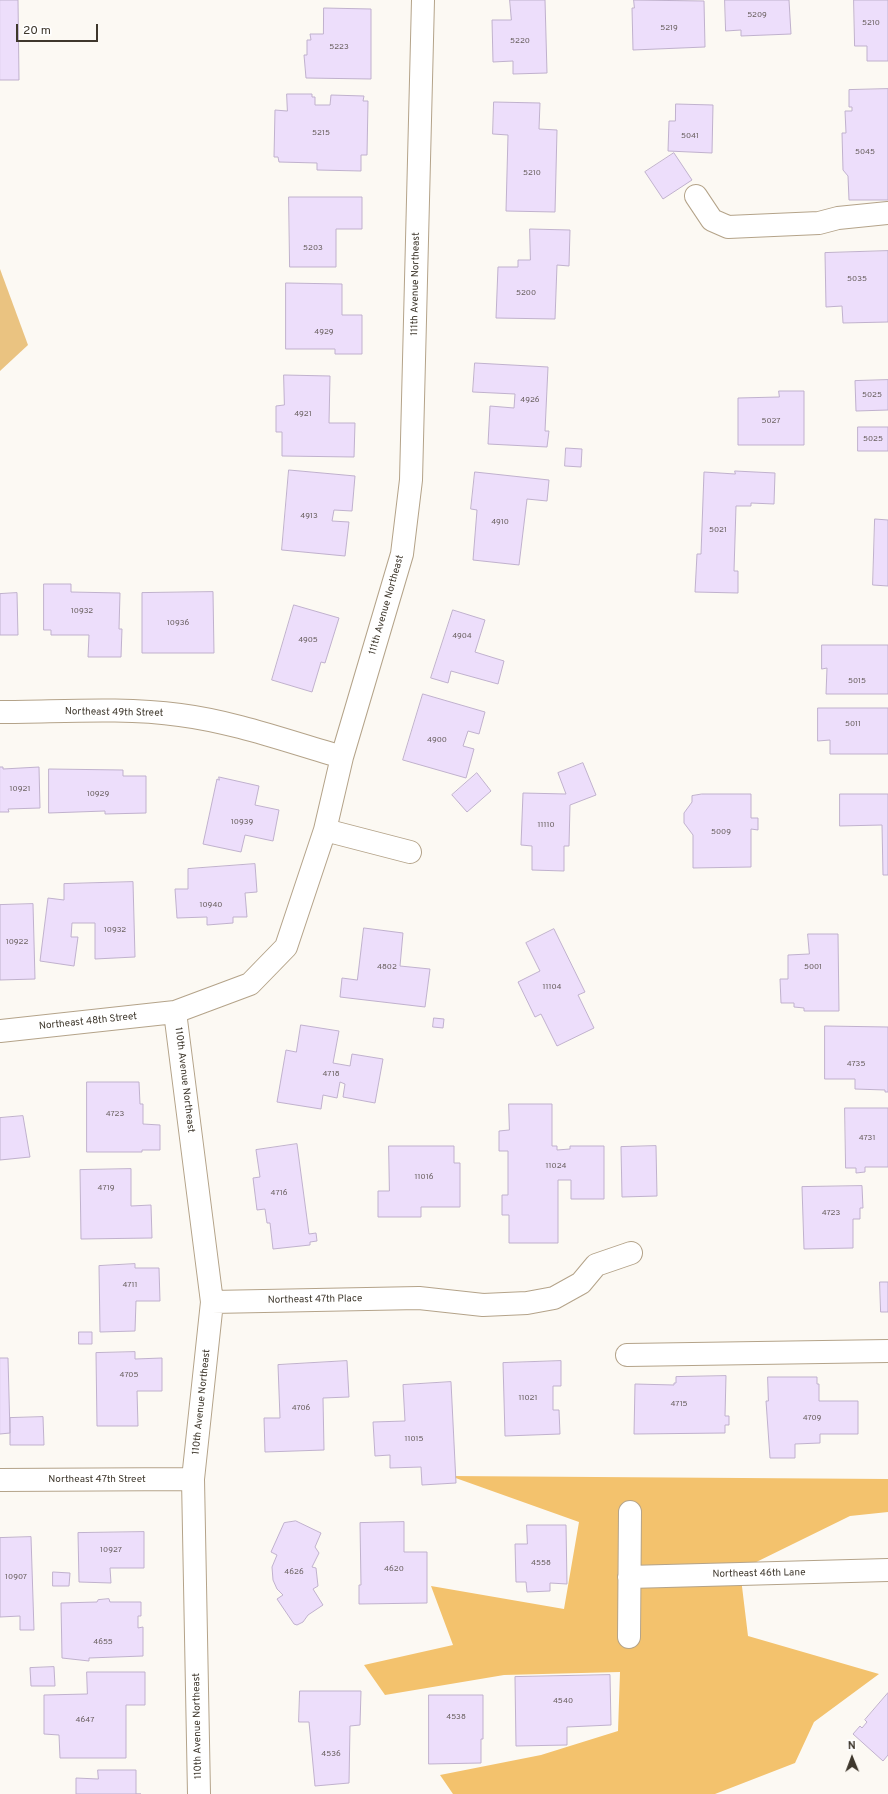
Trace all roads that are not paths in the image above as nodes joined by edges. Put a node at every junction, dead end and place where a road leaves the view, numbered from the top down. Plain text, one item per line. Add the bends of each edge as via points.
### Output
1 (423, 0) edge
2 (696, 196) dead end
3 (888, 213) edge
4 (0, 712) edge
5 (342, 757) junction
6 (325, 830) junction
7 (410, 852) dead end
8 (176, 1012) junction
9 (0, 1031) edge
10 (631, 1253) dead end
11 (212, 1302) junction
12 (888, 1351) edge
13 (627, 1355) dead end
14 (194, 1479) junction
15 (0, 1480) edge
16 (630, 1512) dead end
17 (888, 1570) edge
18 (629, 1577) junction
19 (629, 1637) dead end
20 (199, 1794) edge

1 - 5 street, 111th Avenue Northeast via 411,480 402,554
2 - 3 street via 712,220 728,227 819,223 838,218
4 - 5 street, Northeast 49th Street via 135,711 180,715 227,724
5 - 6 street, 111th Avenue Northeast
6 - 7 street
6 - 8 street, 111th Avenue Northeast via 286,947 250,984
8 - 9 street, Northeast 48th Street
8 - 11 street, 110th Avenue Northeast
10 - 11 street, Northeast 47th Place via 596,1265 581,1283 554,1298 527,1303 484,1305 419,1298
11 - 14 street, 110th Avenue Northeast
12 - 13 street
14 - 15 street, Northeast 47th Street
14 - 20 street, 110th Avenue Northeast
16 - 18 street
17 - 18 street, Northeast 46th Lane
18 - 19 street

